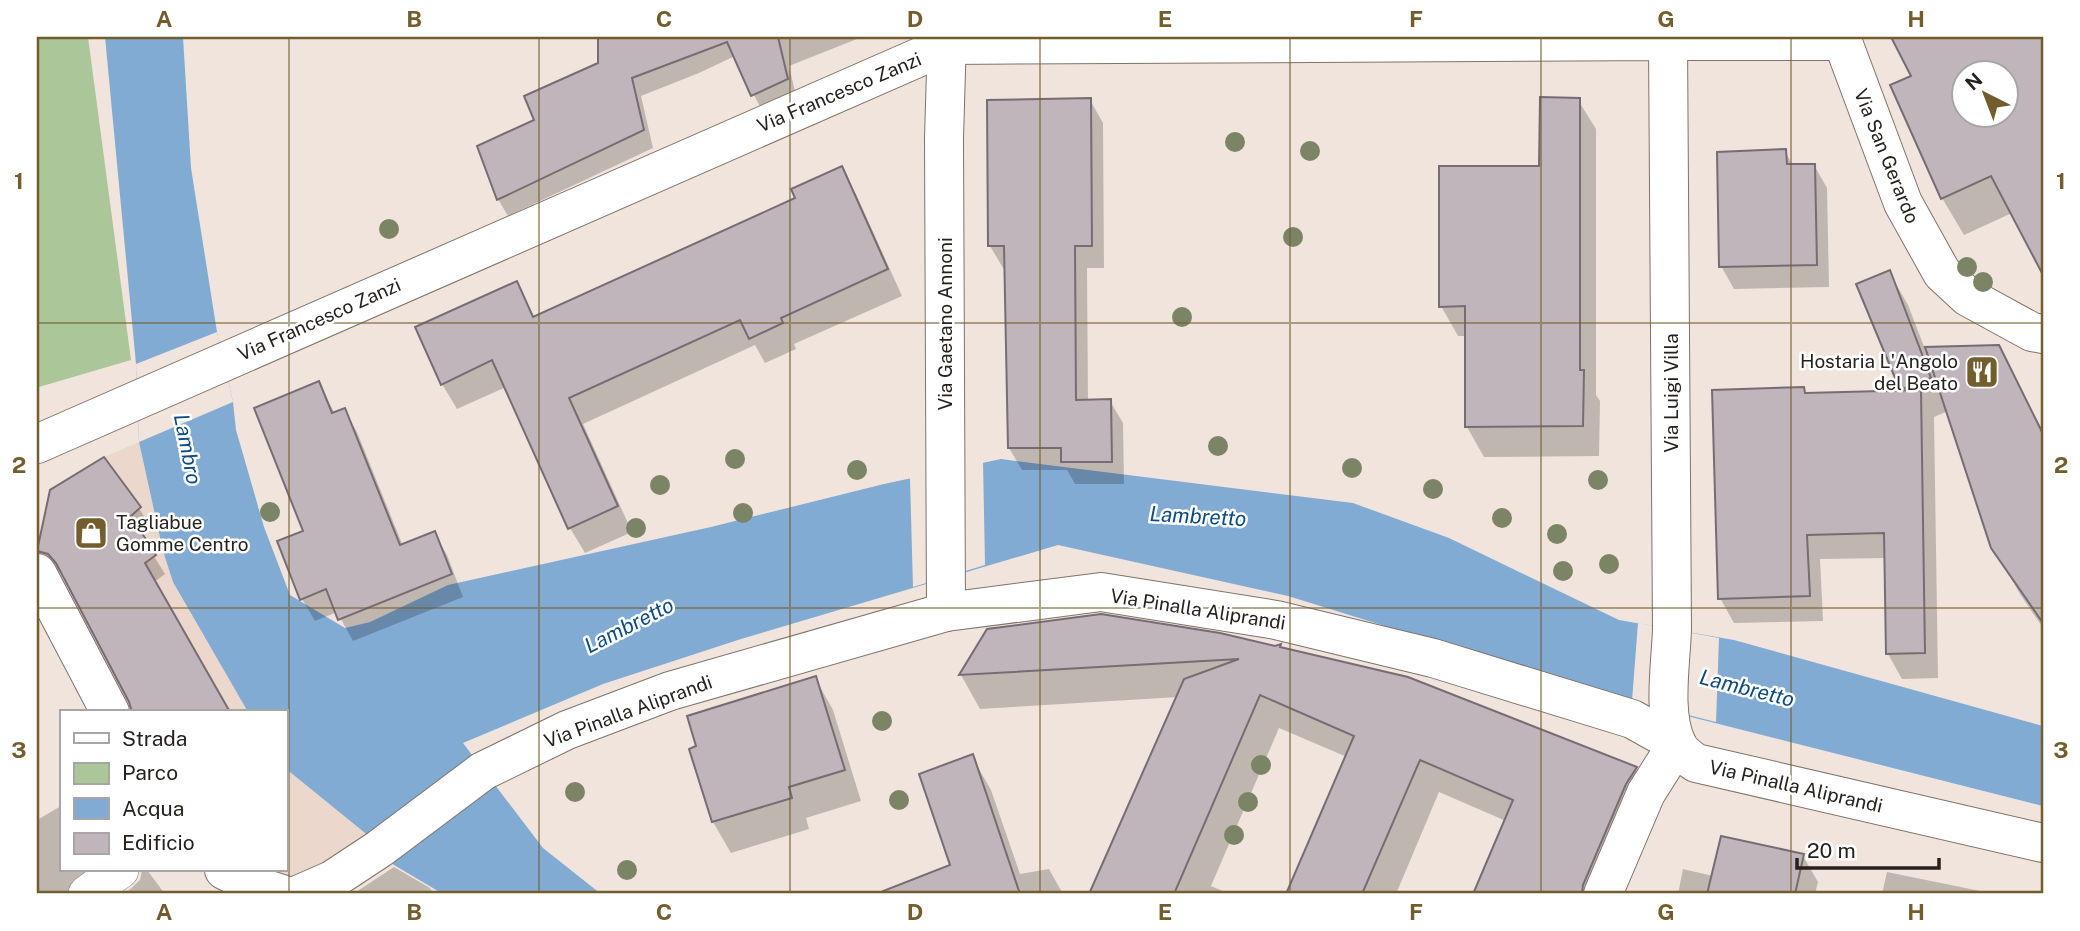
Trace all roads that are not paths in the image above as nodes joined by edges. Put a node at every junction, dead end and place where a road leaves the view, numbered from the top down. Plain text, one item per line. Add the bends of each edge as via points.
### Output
1 (1668, 39) edge
2 (1841, 39) edge
3 (947, 41) edge
4 (2043, 334) edge
5 (37, 444) edge
6 (37, 573) edge
7 (946, 599) junction
8 (109, 710) edge
9 (1673, 727) junction
10 (2043, 844) edge
11 (117, 872) edge
12 (228, 872) edge
13 (87, 894) edge
14 (282, 894) edge
15 (300, 894) edge
16 (1603, 894) edge

1 - 2 street, Via Francesco Zanzi
1 - 3 street, Via Francesco Zanzi
1 - 9 street, Via Luigi Villa
2 - 4 street, Via San Gerardo via 1903,202 1941,273 1968,297
3 - 5 street, Via Francesco Zanzi
3 - 7 street, Via Gaetano Annoni
6 - 8 street
7 - 9 street, Via Pinalla Aliprandi via 1101,592 1276,620 1433,658 1632,719
7 - 15 street, Via Pinalla Aliprandi via 567,730 483,771 379,849 332,880
9 - 10 street, Via Pinalla Aliprandi via 1684,754 1696,763
9 - 16 street
11 - 13 street
12 - 14 street

